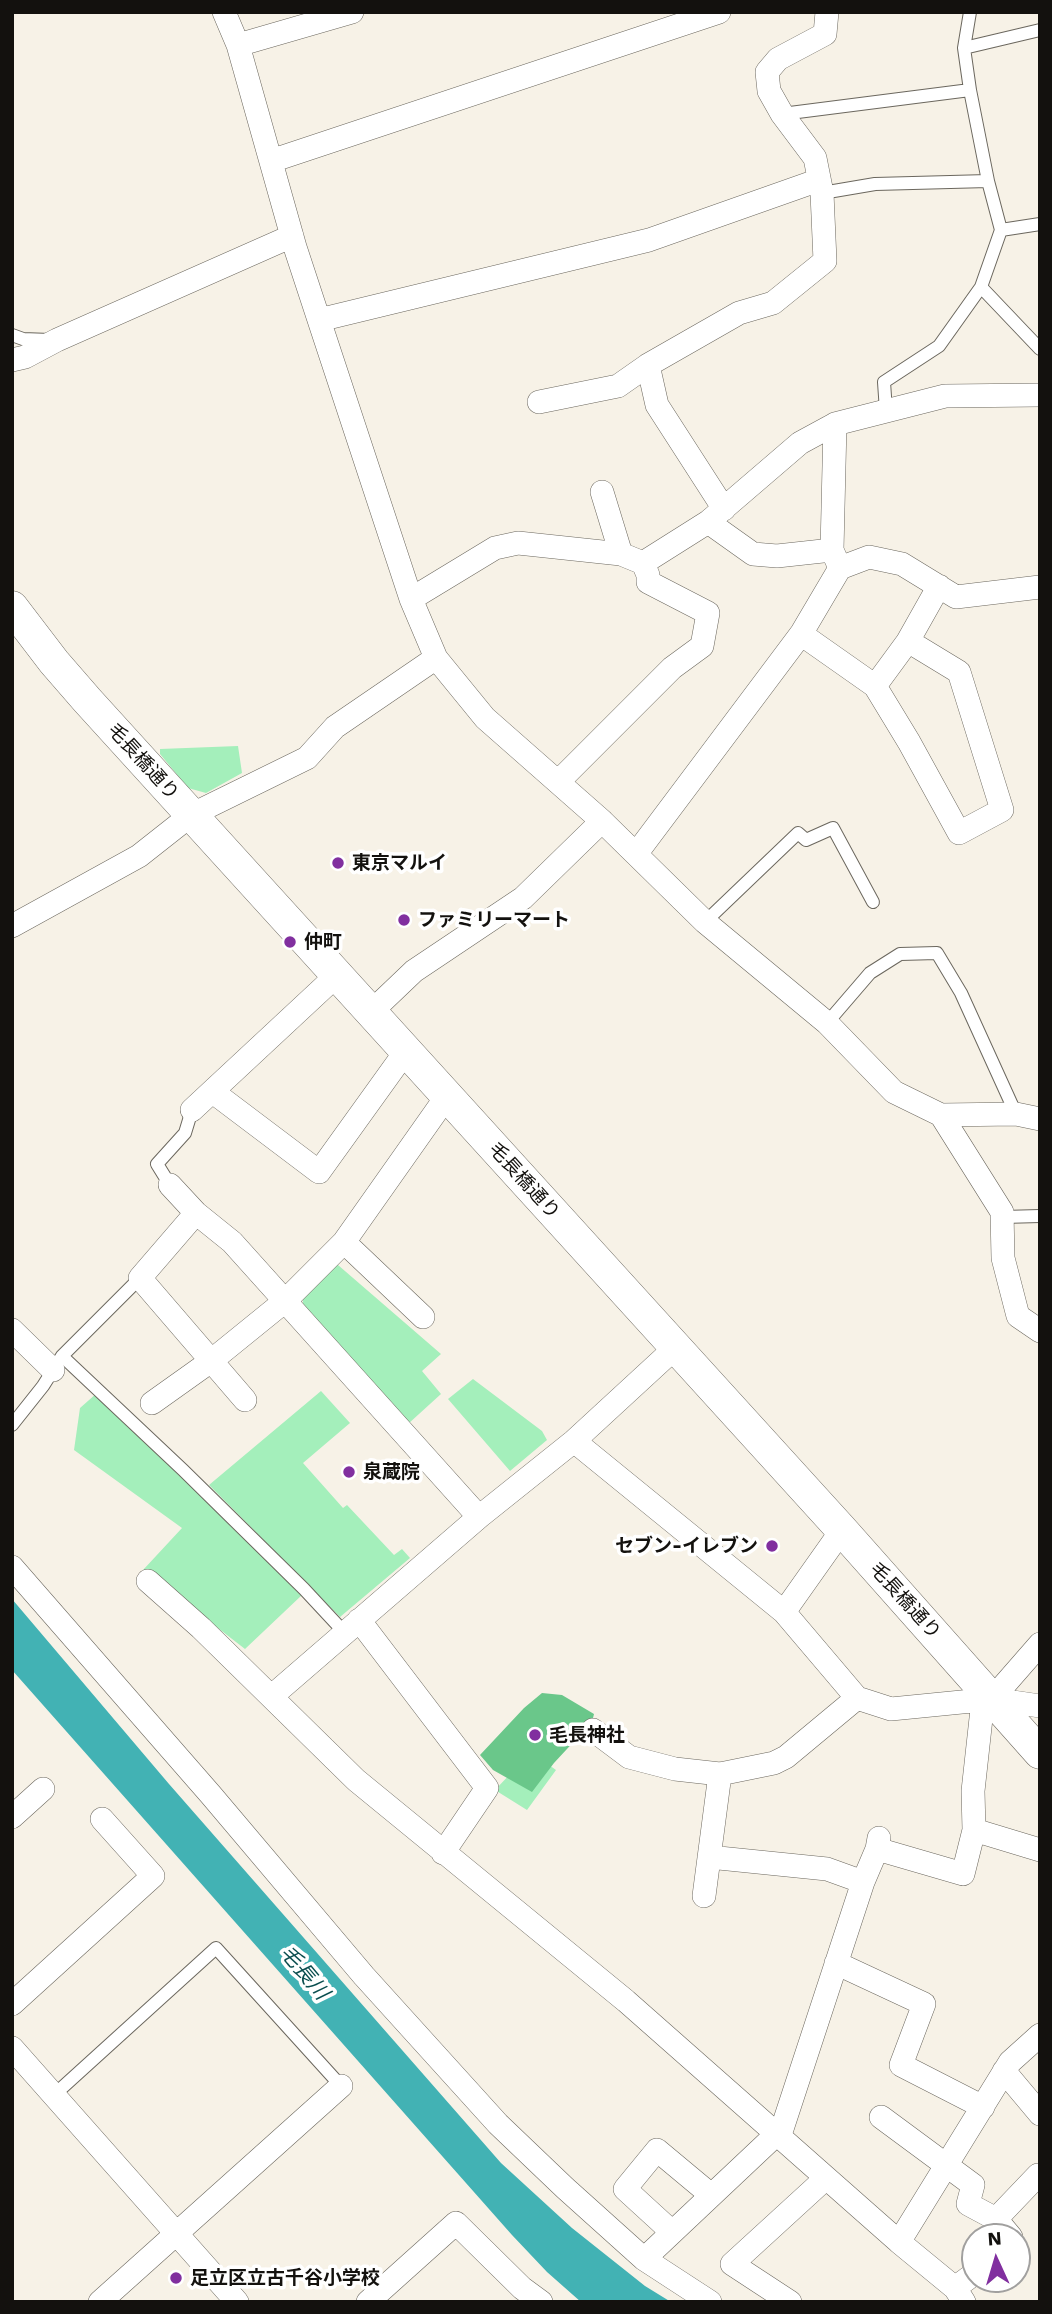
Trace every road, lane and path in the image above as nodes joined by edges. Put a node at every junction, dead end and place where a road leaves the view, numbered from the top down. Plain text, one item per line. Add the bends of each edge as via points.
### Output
1 (224, 12) edge
2 (352, 12) edge
3 (719, 12) edge
4 (827, 12) edge
5 (970, 12) edge
6 (1040, 30) edge
7 (238, 45) junction
8 (964, 48) junction
9 (970, 90) junction
10 (782, 114) junction
11 (271, 161) junction
12 (988, 181) junction
13 (821, 186) junction
14 (1040, 225) edge
15 (1001, 230) junction
16 (292, 236) junction
17 (981, 286) junction
18 (319, 320) junction
19 (12, 335) edge
20 (57, 340) junction
21 (1040, 349) edge
22 (12, 360) edge
23 (648, 365) junction
24 (1040, 395) edge
25 (539, 402) dead end
26 (886, 411) junction
27 (835, 424) junction
28 (602, 492) dead end
29 (716, 516) junction
30 (621, 554) junction
31 (836, 559) junction
32 (643, 563) junction
33 (939, 586) junction
34 (1040, 587) edge
35 (411, 598) junction
36 (17, 622) edge
37 (801, 634) junction
38 (908, 641) junction
39 (436, 658) junction
40 (875, 686) junction
41 (558, 782) junction
42 (191, 815) junction
43 (602, 821) junction
44 (636, 854) junction
45 (873, 902) dead end
46 (705, 922) junction
47 (12, 926) edge
48 (337, 975) junction
49 (371, 1012) junction
50 (827, 1023) junction
51 (406, 1051) junction
52 (213, 1092) junction
53 (447, 1096) junction
54 (192, 1110) joint
55 (1016, 1114) junction
56 (941, 1115) junction
57 (1040, 1119) edge
58 (170, 1185) joint
59 (196, 1213) junction
60 (1040, 1216) edge
61 (1003, 1217) junction
62 (344, 1242) junction
63 (139, 1279) junction
64 (285, 1301) junction
65 (423, 1317) dead end
66 (12, 1330) edge
67 (1040, 1331) edge
68 (675, 1348) junction
69 (211, 1361) junction
70 (57, 1363) junction
71 (245, 1400) dead end
72 (152, 1402) dead end
73 (12, 1425) edge
74 (574, 1441) junction
75 (479, 1517) junction
76 (842, 1530) junction
77 (12, 1567) edge
78 (148, 1581) dead end
79 (784, 1612) junction
80 (352, 1626) junction
81 (1040, 1644) edge
82 (272, 1696) junction
83 (858, 1698) junction
84 (987, 1699) junction
85 (1040, 1706) edge
86 (593, 1730) dead end
87 (1040, 1753) edge
88 (720, 1774) junction
89 (43, 1789) dead end
90 (12, 1818) edge
91 (102, 1819) dead end
92 (974, 1830) junction
93 (1040, 1850) edge
94 (443, 1853) junction
95 (709, 1857) junction
96 (863, 1882) junction
97 (704, 1896) dead end
98 (836, 1963) junction
99 (12, 2004) edge
100 (1040, 2035) edge
101 (12, 2048) edge
102 (1004, 2071) junction
103 (341, 2086) joint
104 (54, 2095) junction
105 (983, 2106) junction
106 (1040, 2114) edge
107 (881, 2118) dead end
108 (776, 2134) junction
109 (947, 2164) junction
110 (1038, 2175) edge
111 (826, 2178) junction
112 (711, 2196) junction
113 (996, 2219) junction
114 (1000, 2223) edge
115 (672, 2232) junction
116 (177, 2234) junction
117 (899, 2242) junction
118 (644, 2259) junction
119 (960, 2295) edge
120 (100, 2302) edge
121 (237, 2302) edge
122 (368, 2302) edge
123 (541, 2302) edge
124 (710, 2302) edge
125 (790, 2302) edge

1 - 7 street
2 - 7 street
3 - 11 street
4 - 10 street via 825,34 778,59 767,72 769,91
5 - 8 lane
6 - 8 lane
7 - 11 street
8 - 9 lane
9 - 10 lane
9 - 12 lane
10 - 13 street via 815,158
11 - 16 street
12 - 13 lane
12 - 15 lane
13 - 18 street via 649,240
13 - 23 street via 825,261 773,303 739,313
14 - 15 lane
15 - 17 lane
16 - 18 street
16 - 20 street
17 - 21 lane
17 - 26 lane via 939,346 884,382
18 - 35 street
19 - 20 lane
20 - 22 street
23 - 25 street via 618,386
23 - 29 street via 657,405
24 - 26 street via 945,397
26 - 27 street
27 - 29 street via 800,443
27 - 31 street
28 - 30 street
29 - 31 street via 753,554
29 - 32 street
30 - 32 street
30 - 35 street via 518,543 495,548
31 - 33 street via 869,557 902,565
31 - 37 street
32 - 41 street via 648,582 708,613 702,646 672,668
33 - 34 street via 956,597
33 - 38 street
35 - 39 street
36 - 42 street, 毛長橋通り
37 - 40 street
37 - 44 street
38 - 40 street
38 - 40 street via 959,672 1002,810 959,833
39 - 41 street via 485,718
39 - 42 street via 335,727 307,758
41 - 43 street
42 - 47 street via 139,856
42 - 48 street, 毛長橋通り
43 - 44 street
43 - 49 street via 523,898 414,971
44 - 46 street
45 - 46 lane via 833,828 806,840 798,833
46 - 50 street
48 - 49 street, 毛長橋通り
48 - 52 street
49 - 51 street, 毛長橋通り
50 - 55 lane via 870,973 901,954 937,953 961,993
50 - 56 street via 894,1092
51 - 52 street via 319,1172
51 - 53 street, 毛長橋通り
52 - 54 street
53 - 62 street
53 - 68 street, 毛長橋通り
54 - 58 lane via 185,1133 157,1164
55 - 56 street
55 - 57 street
56 - 61 street
58 - 59 street
59 - 63 street
59 - 64 street via 232,1242
60 - 61 lane
61 - 67 street via 1003,1258 1018,1316
62 - 64 street
62 - 65 street
63 - 69 street
63 - 70 lane
64 - 69 street
64 - 75 street
66 - 70 street
68 - 74 street
68 - 76 street, 毛長橋通り
69 - 71 street
69 - 72 street
70 - 73 lane
70 - 80 lane via 183,1470 304,1589
74 - 75 street
74 - 79 street
75 - 80 street
76 - 79 street
76 - 84 street, 毛長橋通り
77 - 118 street via 364,1976 489,2114
78 - 82 street
79 - 83 street
80 - 82 street
80 - 94 street via 487,1788
81 - 84 street
82 - 94 street via 356,1780
83 - 84 street via 891,1709
83 - 88 street via 786,1757
84 - 85 street
84 - 87 street, 毛長橋通り
84 - 92 street via 974,1791
86 - 88 street via 629,1757
88 - 95 street
89 - 90 street
91 - 99 street via 153,1876
92 - 93 street
92 - 96 street via 963,1874 878,1843
94 - 108 street via 626,2001
95 - 96 street via 827,1869
95 - 97 street
96 - 98 street
98 - 105 street via 925,2004 901,2065
98 - 108 street via 782,2129
100 - 102 street
101 - 104 street
102 - 105 street
102 - 106 street
103 - 104 lane via 216,1948
103 - 116 street
104 - 116 street
105 - 109 street
107 - 109 street
108 - 111 street
108 - 112 street
109 - 113 street via 973,2185 968,2204
109 - 117 street
110 - 113 street
111 - 117 street
111 - 125 street via 732,2264
112 - 115 street
112 - 115 street via 657,2150 625,2189
113 - 114 street
115 - 118 street
116 - 120 street
116 - 121 street
117 - 119 street
118 - 124 street
122 - 123 street via 456,2223

